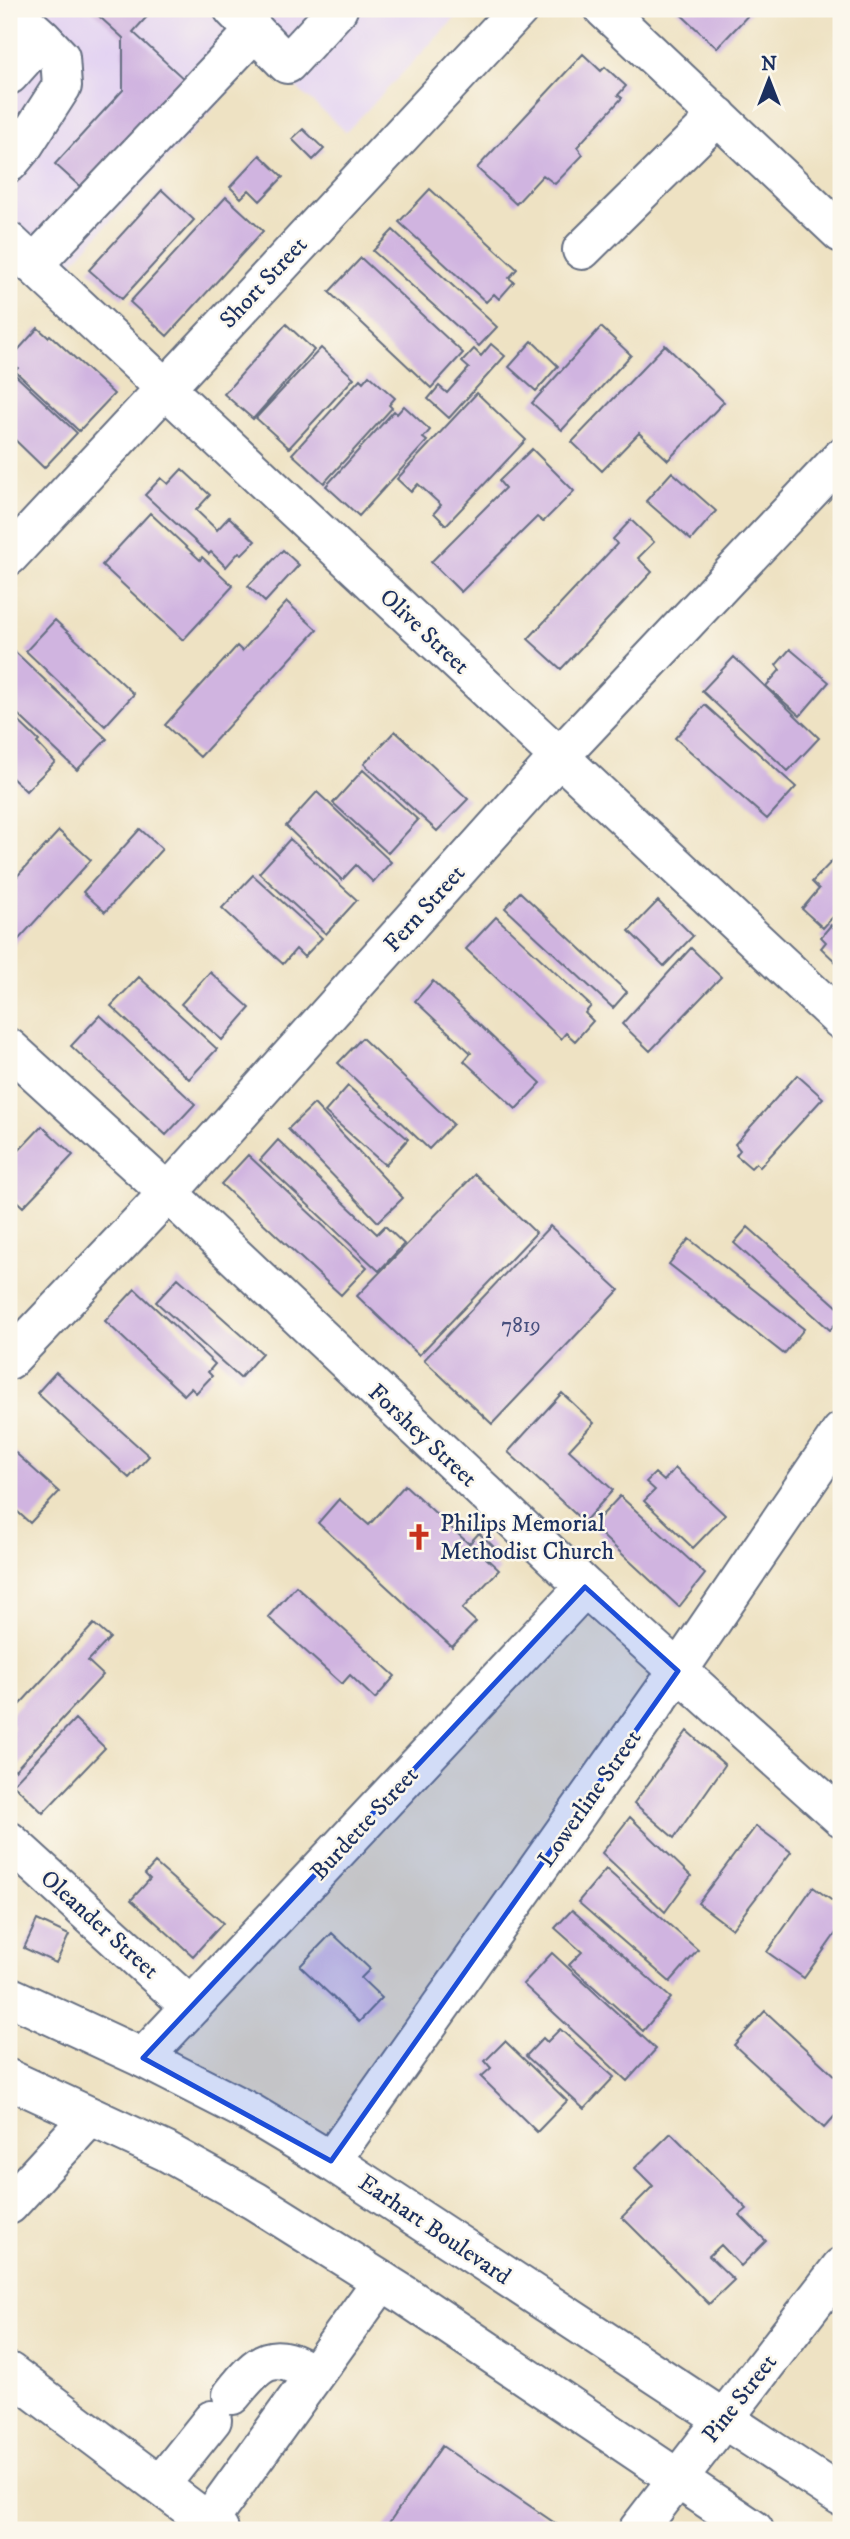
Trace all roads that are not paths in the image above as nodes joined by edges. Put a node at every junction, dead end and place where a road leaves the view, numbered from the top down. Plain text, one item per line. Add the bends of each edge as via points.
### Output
1 (10, 9) edge
2 (338, 9) edge
3 (519, 9) edge
4 (604, 9) edge
5 (244, 20) edge
6 (41, 38) junction
7 (9, 75) edge
8 (718, 116) junction
9 (9, 163) edge
10 (841, 233) edge
11 (582, 250) dead end
12 (21, 254) edge
13 (165, 387) junction
14 (841, 458) edge
15 (9, 556) edge
16 (559, 757) junction
17 (841, 1020) edge
18 (9, 1048) edge
19 (168, 1194) junction
20 (9, 1360) edge
21 (841, 1432) edge
22 (585, 1587) junction
23 (678, 1671) junction
24 (841, 1816) edge
25 (9, 1841) edge
26 (9, 1996) edge
27 (191, 2007) junction
28 (143, 2058) junction
29 (9, 2079) edge
30 (90, 2117) junction
31 (331, 2161) junction
32 (9, 2204) edge
33 (841, 2267) edge
34 (382, 2281) junction
35 (9, 2372) edge
36 (314, 2375) junction
37 (722, 2420) junction
38 (677, 2478) junction
39 (160, 2486) junction
40 (841, 2496) edge
41 (214, 2526) edge
42 (638, 2530) edge
43 (754, 2530) edge

1 - 6 street
2 - 5 street via 287,64
3 - 13 street, Short Street
4 - 8 street
5 - 12 street
6 - 7 street
6 - 9 street via 60,57 62,86
8 - 10 street
8 - 11 street
12 - 13 street, Olive Street
13 - 15 street, Short Street
13 - 16 street, Olive Street
14 - 16 street, Fern Street
16 - 17 street, Olive Street
16 - 19 street, Fern Street
18 - 19 street, Forshey Street
19 - 20 street, Fern Street
19 - 22 street, Forshey Street
21 - 23 street, Lowerline Street
22 - 23 street, Forshey Street
22 - 27 street, Burdette Street
23 - 24 street, Forshey Street
23 - 31 street, Lowerline Street
25 - 27 street, Oleander Street
26 - 28 street, Earhart Boulevard
27 - 28 street, Burdette Street
28 - 31 street, Earhart Boulevard via 249,2112
29 - 30 street
30 - 32 street
30 - 34 street via 243,2194
31 - 37 street, Earhart Boulevard
33 - 37 street, Pine Street
34 - 36 street
34 - 38 street
35 - 39 street
36 - 39 street via 295,2363 262,2363
36 - 41 street
37 - 38 street, Pine Street
37 - 40 street, Earhart Boulevard
38 - 42 street, Pine Street
38 - 43 street
39 - 41 street

